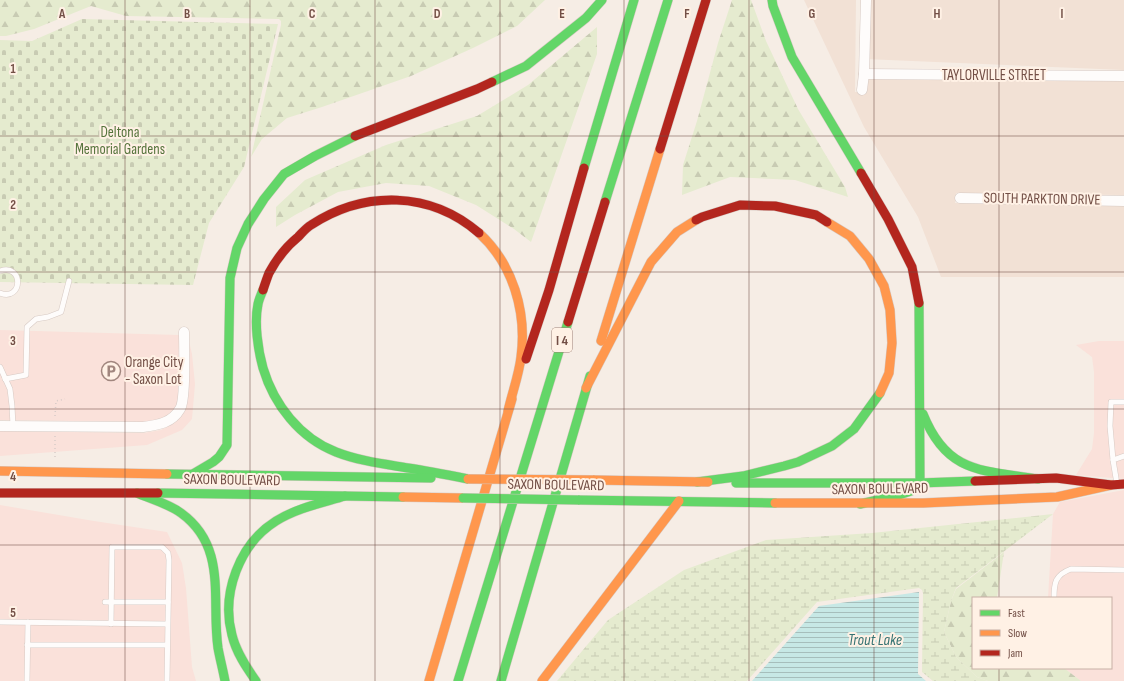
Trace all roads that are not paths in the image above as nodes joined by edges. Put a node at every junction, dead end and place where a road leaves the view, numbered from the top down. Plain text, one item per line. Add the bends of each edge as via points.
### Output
1 (602, 0) edge
2 (634, 0) edge
3 (668, 0) edge
4 (706, 0) edge
5 (772, 0) edge
6 (866, 0) edge
7 (864, 74) junction
8 (1124, 76) edge
9 (862, 90) dead end
10 (960, 198) dead end
11 (1124, 201) edge
12 (0, 271) edge
13 (69, 281) dead end
14 (0, 293) edge
15 (184, 332) dead end
16 (0, 367) edge
17 (5, 380) junction
18 (586, 388) junction
19 (1124, 402) edge
20 (921, 406) junction
21 (508, 411) junction
22 (0, 426) edge
23 (13, 426) junction
24 (1124, 456) edge
25 (1113, 460) junction
26 (0, 471) edge
27 (191, 474) junction
28 (468, 479) junction
29 (1038, 479) junction
30 (697, 482) junction
31 (920, 483) junction
32 (1117, 485) edge
33 (0, 493) edge
34 (137, 493) junction
35 (345, 496) junction
36 (679, 501) junction
37 (860, 504) junction
38 (1124, 570) edge
39 (1054, 597) edge
40 (105, 602) dead end
41 (111, 602) junction
42 (168, 602) junction
43 (0, 622) edge
44 (28, 622) junction
45 (111, 624) junction
46 (167, 624) junction
47 (440, 642) junction
48 (27, 645) junction
49 (167, 646) junction
50 (423, 672) dead end
51 (27, 681) edge
52 (167, 681) edge
53 (225, 681) edge
54 (256, 681) edge
55 (429, 681) edge
56 (458, 681) edge
57 (501, 681) edge
58 (542, 681) edge

1 - 27 main road via 586,18 526,66 477,89 358,135 284,174 248,224 237,248 230,278 227,445 213,462
2 - 21 main road via 549,290
3 - 56 main road, I 4
4 - 18 main road
5 - 20 main road via 792,57 888,219 912,267 920,307
6 - 7 street
7 - 8 street, TAYLORVILLE STREET
7 - 9 street
10 - 11 street, SOUTH PARKTON DRIVE
12 - 14 lane via 13,272 18,283 17,288 8,295
13 - 17 lane via 61,312 36,319 27,327 26,374
15 - 23 street via 181,408 172,418 160,425
16 - 17 lane
17 - 23 lane via 10,389
18 - 30 main road via 651,262 677,232 702,217 740,205 775,206 816,215 850,236 869,260 884,286 890,310 892,343 889,373 879,395 854,430 832,446 784,466 743,476
18 - 57 main road
19 - 25 lane via 1112,402 1110,426
20 - 29 main road via 934,438 959,462 979,470
20 - 31 main road
21 - 28 main road via 521,356 519,301 514,284 498,254 468,224 436,206 419,202 379,199 361,202 326,214 311,224 277,259 263,287 258,305 257,338 264,375 273,396 287,416 304,433 337,452
21 - 47 main road
22 - 23 street
24 - 25 lane
25 - 32 lane
26 - 27 main road, SAXON BOULEVARD
27 - 28 main road, SAXON BOULEVARD
28 - 30 main road, SAXON BOULEVARD, bridge
29 - 31 main road, SAXON BOULEVARD
29 - 32 main road, SAXON BOULEVARD via 1056,478
30 - 31 main road, SAXON BOULEVARD
31 - 37 main road via 911,491
32 - 37 main road, SAXON BOULEVARD via 1057,497
33 - 34 main road, SAXON BOULEVARD
34 - 35 main road, SAXON BOULEVARD
34 - 53 main road via 181,514 192,523 207,543 214,568 218,648
35 - 36 main road, SAXON BOULEVARD, bridge
35 - 54 main road via 304,508 276,521 254,540 237,570 231,586 229,620 238,652
36 - 37 main road, SAXON BOULEVARD
36 - 58 main road
38 - 39 lane via 1071,569 1060,575 1056,581
40 - 41 lane
41 - 42 lane
41 - 42 lane via 112,547 162,547 169,560
41 - 45 lane
42 - 46 lane
43 - 44 lane
44 - 45 lane
44 - 48 lane
45 - 46 lane
46 - 49 lane
47 - 50 main road
47 - 55 main road
48 - 49 lane
48 - 51 lane
49 - 52 lane

